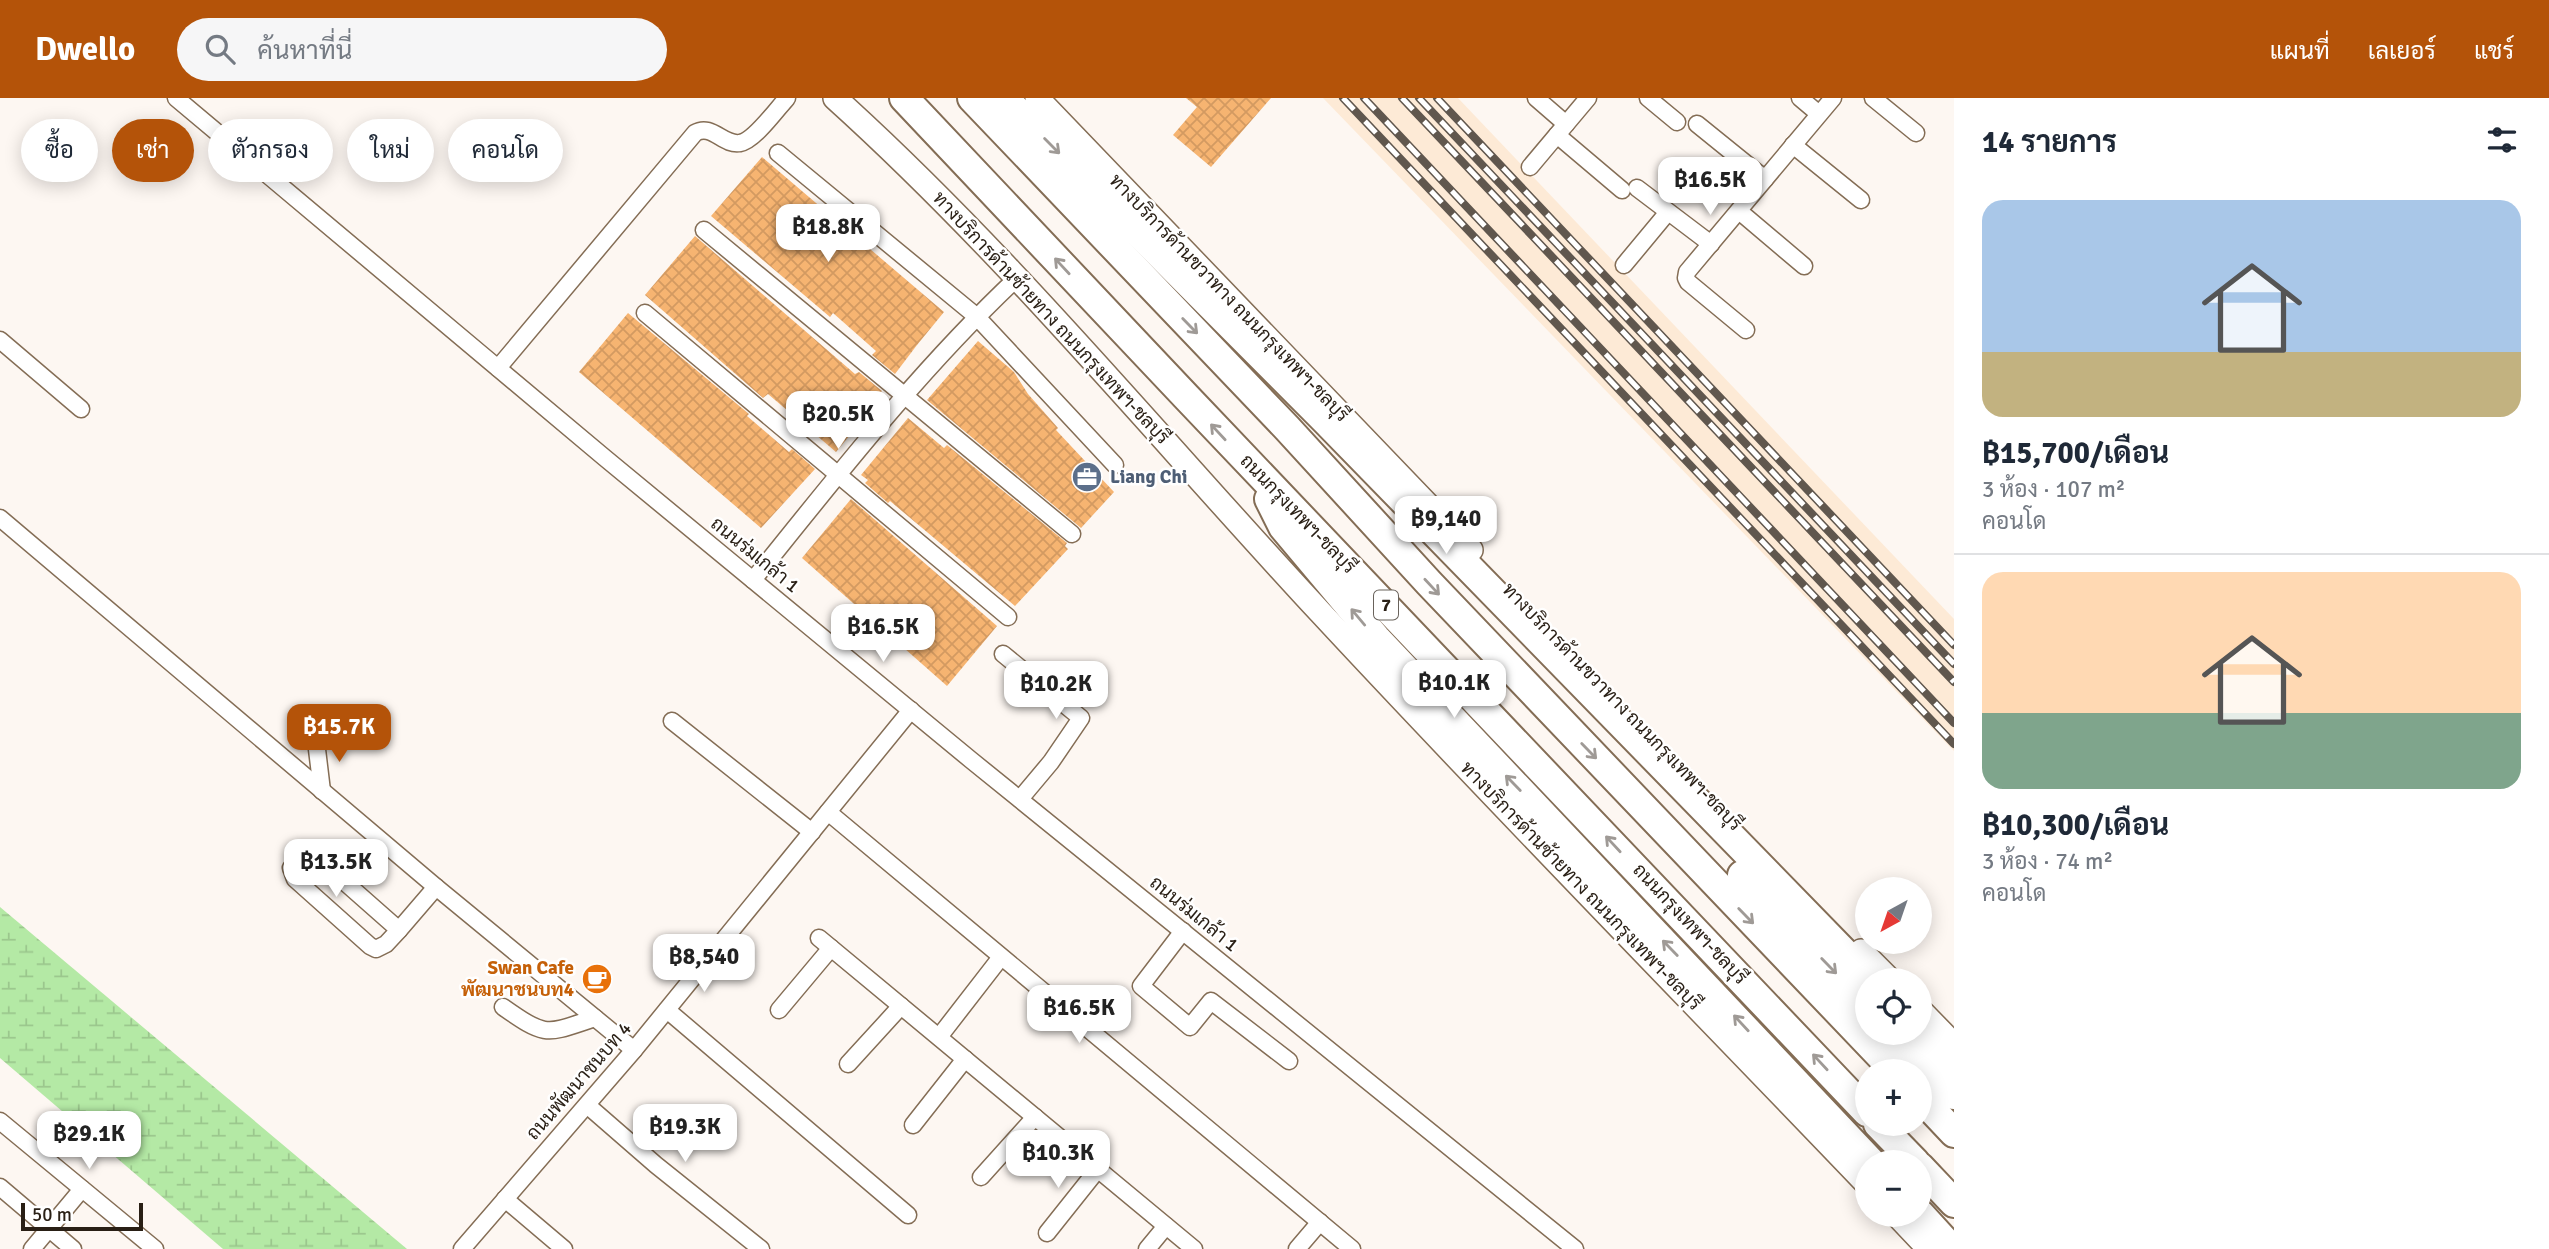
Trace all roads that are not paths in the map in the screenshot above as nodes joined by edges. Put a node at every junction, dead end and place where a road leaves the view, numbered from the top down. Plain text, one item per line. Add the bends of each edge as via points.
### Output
1 (176, 98) edge
2 (787, 98) edge
3 (835, 98) edge
4 (904, 98) edge
5 (972, 98) edge
6 (1004, 98) edge
7 (1037, 98) edge
8 (1536, 98) edge
9 (1588, 98) edge
10 (1648, 98) edge
11 (1800, 98) edge
12 (1833, 98) edge
13 (1874, 98) edge
14 (1819, 114) junction
15 (1677, 122) dead end
16 (1697, 124) dead end
17 (1561, 130) junction
18 (1916, 134) dead end
19 (1793, 145) junction
20 (778, 153) dead end
21 (1530, 167) dead end
22 (1765, 179) junction
23 (1861, 200) dead end
24 (1739, 211) junction
25 (1668, 212) junction
26 (704, 230) dead end
27 (1711, 244) junction
28 (1623, 265) dead end
29 (1804, 265) dead end
30 (1018, 277) junction
31 (645, 313) dead end
32 (976, 316) junction
33 (1746, 330) dead end
34 (0, 340) edge
35 (498, 368) junction
36 (904, 396) junction
37 (81, 410) dead end
38 (1287, 428) junction
39 (1115, 465) dead end
40 (1255, 471) junction
41 (839, 475) junction
42 (0, 518) edge
43 (1072, 534) dead end
44 (753, 580) junction
45 (1008, 617) dead end
46 (1003, 654) dead end
47 (911, 710) junction
48 (672, 721) dead end
49 (316, 741) dead end
50 (322, 791) junction
51 (1020, 799) junction
52 (828, 812) junction
53 (812, 832) junction
54 (436, 887) junction
55 (399, 930) junction
56 (1183, 931) junction
57 (1001, 957) junction
58 (1859, 968) edge
59 (1877, 968) edge
60 (1855, 993) edge
61 (901, 1006) junction
62 (503, 1007) dead end
63 (667, 1010) junction
64 (779, 1010) dead end
65 (595, 1018) junction
66 (1932, 1022) edge
67 (939, 1037) junction
68 (1932, 1042) edge
69 (1906, 1045) edge
70 (1954, 1045) edge
71 (634, 1050) junction
72 (965, 1059) junction
73 (1884, 1059) edge
74 (1289, 1061) dead end
75 (848, 1064) dead end
76 (1954, 1065) edge
77 (1954, 1095) edge
78 (1855, 1099) edge
79 (587, 1105) junction
80 (1932, 1110) edge
81 (1035, 1117) junction
82 (0, 1121) edge
83 (913, 1125) dead end
84 (1954, 1133) edge
85 (1890, 1136) edge
86 (1860, 1150) edge
87 (1903, 1150) edge
88 (1098, 1169) junction
89 (1855, 1172) edge
90 (981, 1177) dead end
91 (1932, 1180) edge
92 (0, 1187) edge
93 (82, 1189) junction
94 (505, 1199) junction
95 (1954, 1203) edge
96 (908, 1215) dead end
97 (1320, 1222) junction
98 (1166, 1226) junction
99 (1908, 1227) edge
100 (1932, 1227) edge
101 (49, 1229) junction
102 (1047, 1233) dead end
103 (32, 1249) edge
104 (72, 1249) edge
105 (155, 1249) edge
106 (462, 1249) edge
107 (564, 1249) edge
108 (761, 1249) edge
109 (1147, 1249) edge
110 (1194, 1249) edge
111 (1297, 1249) edge
112 (1352, 1249) edge
113 (1575, 1249) edge
114 (1929, 1249) edge
115 (1952, 1249) edge

1 - 35 street, ถนนร่มเกล้า 1
2 - 35 street via 742,144 708,130 695,133
3 - 30 main road, ทางบริการด้านซ้ายทาง ถนนกรุงเทพฯ-ชลบุรี
40 -> 4 highway, ถนนกรุงเทพฯ-ชลบุรี / 7
5 -> 38 highway, 7
6 -> 58 highway
7 - 59 main road, ทางบริการด้านขวาทาง ถนนกรุงเทพฯ-ชลบุรี
8 - 17 street
9 - 17 street
10 - 15 street
11 - 14 street
12 - 14 street
13 - 18 street
14 - 19 street
16 - 22 street
17 - 21 street
17 - 25 street via 1630,189
19 - 22 street
19 - 23 street
20 - 32 street
22 - 24 street
24 - 27 street
24 - 29 street
25 - 27 street
25 - 28 street
26 - 36 street
27 - 33 street via 1686,278
30 - 32 street
30 - 89 main road, ทางบริการด้านซ้ายทาง ถนนกรุงเทพฯ-ชลบุรี via 1320,612
31 - 41 street
32 - 36 street
32 - 39 street
34 - 37 street
35 - 44 street, ถนนร่มเกล้า 1
36 - 41 street
36 - 43 street
38 -> 60 highway via 1346,466 1460,577
38 -> 73 highway, 7
78 -> 40 highway, ถนนกรุงเทพฯ-ชลบุรี / 7
86 -> 40 highway via 1376,638 1283,527
41 - 44 street
41 - 45 street
42 - 50 street
44 - 47 street, ถนนร่มเกล้า 1
46 - 51 street via 1081,719
47 - 51 street, ถนนร่มเกล้า 1
47 - 52 street, ถนนพัฒนาชนบท 4
48 - 53 street
49 - 50 street
50 - 54 street
51 - 56 street, ถนนร่มเกล้า 1
52 - 53 street, ถนนพัฒนาชนบท 4
52 - 57 street
53 - 63 street, ถนนพัฒนาชนบท 4
54 - 55 street
54 - 65 street
55 - 55 street via 381,947 370,946 295,879 293,865 303,854 311,853
56 - 74 street via 1141,986 1190,1027 1211,1001
56 - 113 street, ถนนร่มเกล้า 1
57 - 67 street
57 - 97 street
61 - 64 street via 825,943
61 - 67 street
61 - 75 street
62 - 65 street via 532,1028 552,1032
63 - 71 street, ถนนพัฒนาชนบท 4
63 - 96 street
65 - 71 street
66 - 70 main road
67 - 72 street
68 - 76 highway
69 - 77 highway
71 - 79 street, ถนนพัฒนาชนบท 4
72 - 81 street
72 - 83 street
79 - 94 street, ถนนพัฒนาชนบท 4
79 - 108 street
80 - 84 highway
81 - 88 street
81 - 90 street
82 - 93 street
85 - 87 highway
88 - 98 street
88 - 102 street
91 - 95 highway
92 - 101 street
93 - 101 street
93 - 105 street
94 - 106 street, ถนนพัฒนาชนบท 4
94 - 107 street
97 - 111 street
97 - 112 street
98 - 109 street
98 - 110 street
99 - 114 main road
100 - 115 highway
101 - 103 street
101 - 104 street

